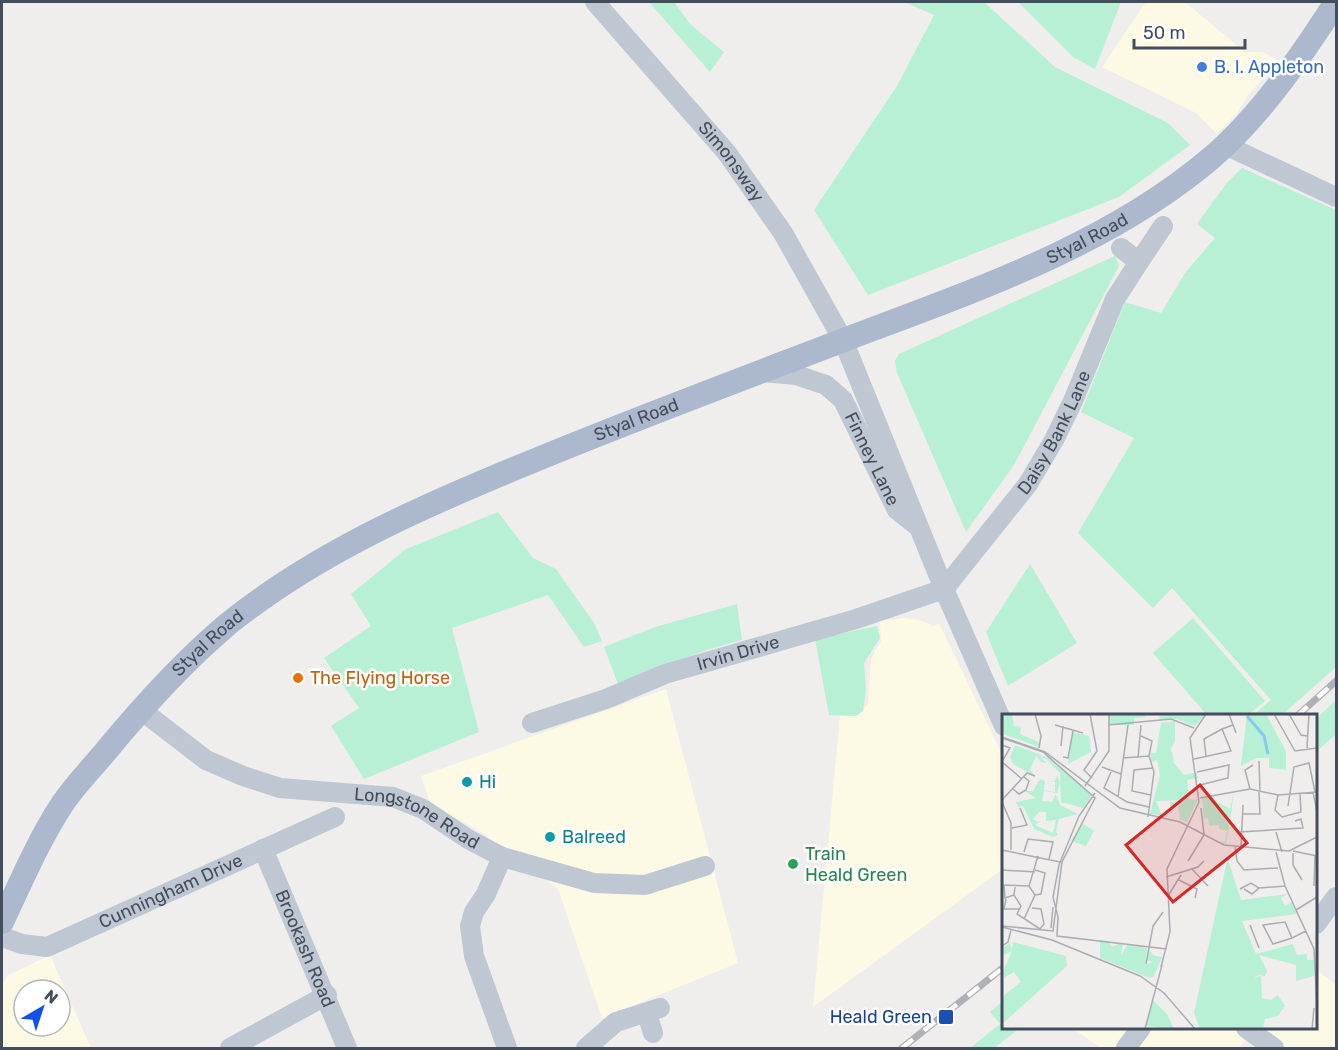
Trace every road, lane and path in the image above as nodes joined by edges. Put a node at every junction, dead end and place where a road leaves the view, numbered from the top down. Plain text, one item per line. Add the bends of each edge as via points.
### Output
1 (595, 2) edge
2 (1336, 2) edge
3 (1225, 145) junction
4 (1336, 197) edge
5 (1163, 226) dead end
6 (1121, 248) dead end
7 (1139, 262) junction
8 (843, 340) junction
9 (760, 372) junction
10 (918, 526) junction
11 (944, 589) junction
12 (141, 710) junction
13 (1002, 721) edge
14 (532, 723) dead end
15 (335, 817) dead end
16 (263, 849) junction
17 (502, 857) junction
18 (705, 866) dead end
19 (1336, 897) edge
20 (2, 922) edge
21 (1317, 923) edge
22 (2, 937) edge
23 (327, 995) junction
24 (1140, 1029) edge
25 (1247, 1029) edge
26 (653, 1033) dead end
27 (230, 1048) edge
28 (348, 1048) edge
29 (507, 1048) edge
30 (586, 1048) edge
31 (1126, 1048) edge
32 (1274, 1048) edge

1 - 8 street, Simonsway via 727,153 783,233
2 - 3 main road, Styal Road via 1298,62
3 - 4 street
3 - 8 main road, Styal Road via 1139,212 1020,271
5 - 7 street, Daisy Bank Lane
6 - 7 street
7 - 11 street, Daisy Bank Lane via 1115,298 1068,411 1029,484
8 - 9 main road, Styal Road
8 - 10 street, Finney Lane
9 - 10 street, Finney Lane via 796,375 826,385 843,400 897,510
9 - 12 main road, Styal Road via 439,499 345,547 230,623 169,677
10 - 11 street, Finney Lane
11 - 13 street, Finney Lane
11 - 14 street, Irvin Drive via 666,674
12 - 17 street, Longstone Road via 206,760 243,776 280,788 393,797 423,809
12 - 20 main road, Styal Road via 64,802
15 - 16 street, Cunningham Drive
16 - 22 street, Cunningham Drive via 47,947
16 - 23 street, Brookash Road
17 - 18 street, Longstone Road via 594,883 624,886 672,879
17 - 29 street via 470,926 474,956
19 - 21 street
23 - 27 street
23 - 28 street, Brookash Road
24 - 31 street
25 - 32 street
26 - 30 street via 653,1011 616,1022

